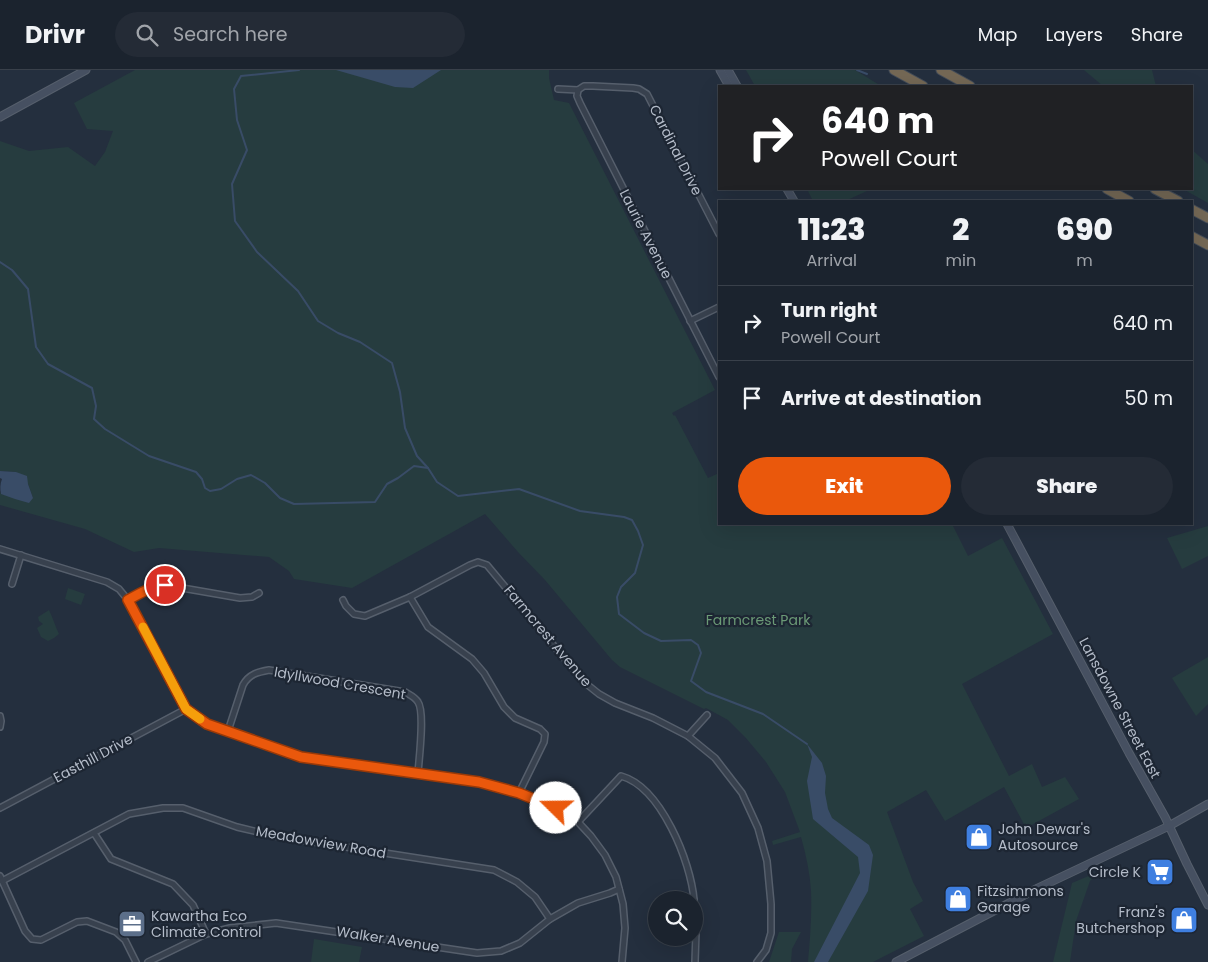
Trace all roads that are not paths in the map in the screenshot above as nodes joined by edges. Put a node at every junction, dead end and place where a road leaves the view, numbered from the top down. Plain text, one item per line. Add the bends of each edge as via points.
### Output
1 (86, 70) edge
2 (720, 70) edge
3 (728, 70) edge
4 (732, 70) edge
5 (894, 70) edge
6 (941, 70) edge
7 (728, 85) edge
8 (738, 85) edge
9 (739, 85) edge
10 (921, 85) edge
11 (968, 85) edge
12 (558, 89) dead end
13 (578, 90) junction
14 (0, 117) edge
15 (1109, 190) edge
16 (1157, 190) edge
17 (1127, 200) edge
18 (1176, 200) edge
19 (1193, 210) edge
20 (1208, 218) edge
21 (718, 232) edge
22 (1193, 237) edge
23 (1208, 245) edge
24 (718, 307) edge
25 (690, 321) junction
26 (718, 375) edge
27 (1008, 525) edge
28 (0, 549) edge
29 (21, 555) junction
30 (12, 584) dead end
31 (259, 594) dead end
32 (410, 597) junction
33 (128, 600) junction
34 (343, 600) dead end
35 (186, 709) junction
36 (707, 715) dead end
37 (0, 716) edge
38 (0, 727) edge
39 (228, 731) junction
40 (688, 736) junction
41 (418, 773) junction
42 (519, 793) junction
43 (1208, 804) edge
44 (0, 808) edge
45 (578, 822) junction
46 (1169, 826) junction
47 (94, 833) junction
48 (1, 879) edge
49 (619, 889) junction
50 (693, 891) edge
51 (1208, 905) edge
52 (550, 919) junction
53 (206, 934) junction
54 (695, 946) edge
55 (136, 962) edge
56 (148, 962) edge
57 (622, 962) edge
58 (694, 962) edge
59 (757, 962) edge
60 (896, 962) edge

1 - 14 main road
2 - 7 main road
3 - 8 main road
4 - 9 main road
5 - 10 highway
6 - 11 highway
12 - 13 street, Cardinal Drive
13 - 21 street, Cardinal Drive via 584,86 633,88 647,94
13 - 25 street, Laurie Avenue via 580,103
15 - 17 highway
16 - 18 highway
19 - 20 highway
22 - 23 highway
24 - 25 street
25 - 26 street, Laurie Avenue
27 - 46 main road, Lansdowne Street East
28 - 29 street
29 - 30 street
29 - 33 street via 108,582
31 - 33 street via 240,598 165,585 146,590
32 - 34 street via 366,616 354,614
32 - 40 street, Farmcrest Avenue via 470,564 488,565 584,682 615,703
32 - 42 street via 428,627 472,659 514,718 545,734
33 - 35 street
35 - 39 street via 207,724
35 - 44 street, Easthill Drive
36 - 40 street
37 - 38 street
39 - 41 street via 301,757
39 - 41 street, Idyllwood Crescent via 243,685 255,673 269,670 405,692 418,702 421,712
40 - 59 street, Farmcrest Avenue via 715,758 742,793 758,828 771,904 766,950
41 - 42 street via 479,782
42 - 45 street via 556,808
43 - 46 main road
45 - 49 street via 605,855
45 - 50 street via 621,776 630,778 648,794 666,818 680,846
46 - 51 main road, Lansdowne Street East
46 - 60 main road via 1038,888
47 - 48 street, Meadowview Road
47 - 52 street, Meadowview Road via 129,814 183,808 275,836 494,870 517,882 535,897
47 - 53 street via 111,859 173,884 193,905
48 - 55 street via 25,931 32,939 41,940 77,922 87,921 116,932 125,940
49 - 52 street, Walker Avenue via 578,904
49 - 57 street via 625,928
52 - 53 street, Walker Avenue via 520,944 500,952 477,953 276,923
53 - 56 street, Walker Avenue
54 - 58 street

